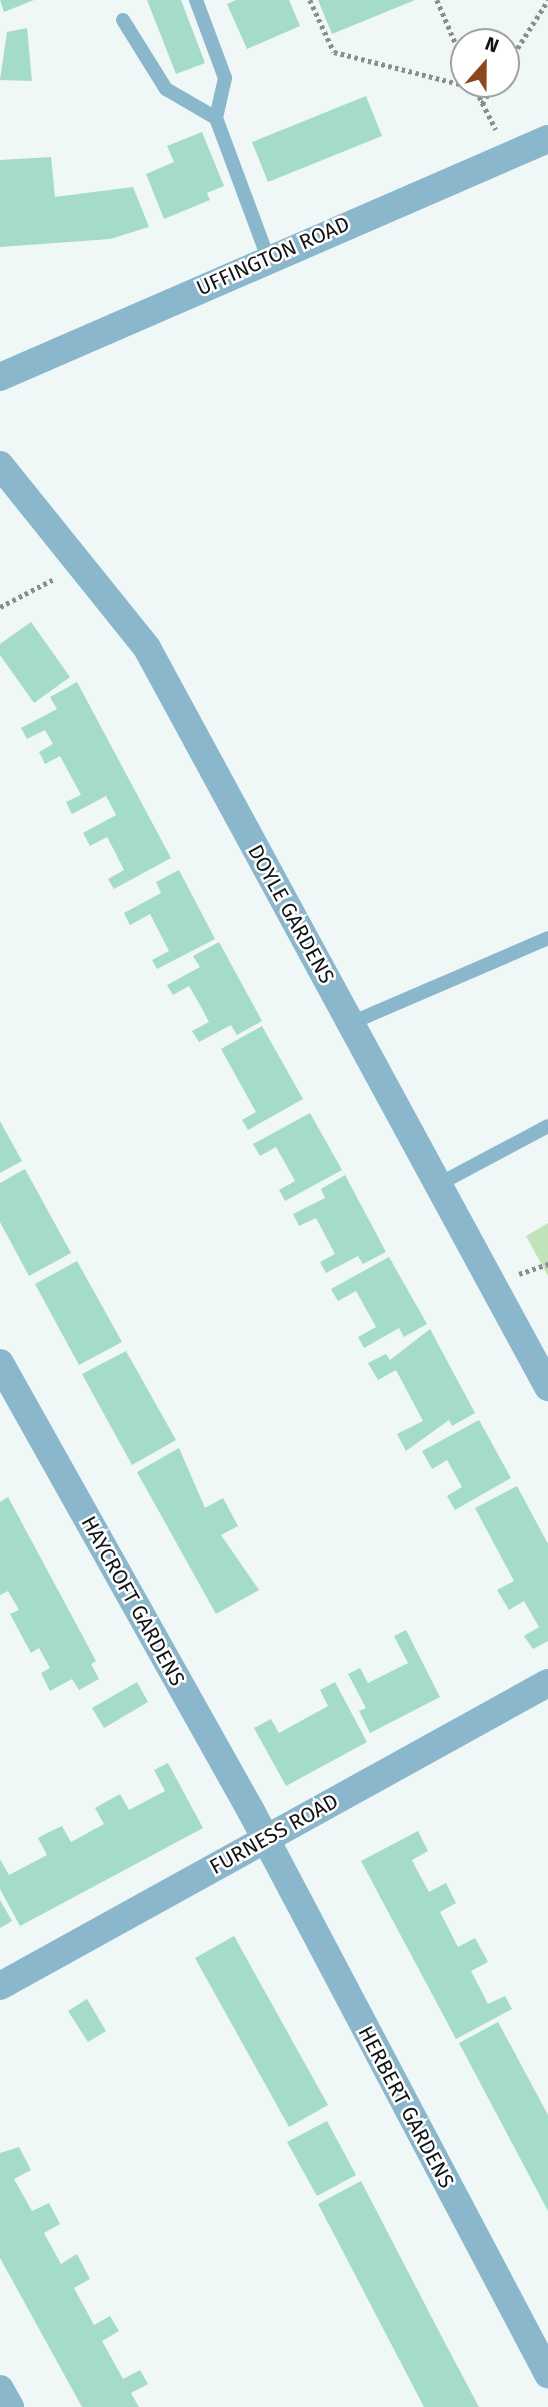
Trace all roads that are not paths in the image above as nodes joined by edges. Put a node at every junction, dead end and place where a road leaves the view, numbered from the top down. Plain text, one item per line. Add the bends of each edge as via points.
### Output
1 (196, 0) edge
2 (123, 20) dead end
3 (216, 118) junction
4 (548, 139) edge
5 (268, 258) junction
6 (0, 377) edge
7 (0, 465) edge
8 (548, 938) edge
9 (351, 1023) junction
10 (548, 1126) edge
11 (439, 1184) junction
12 (0, 1363) edge
13 (548, 1387) edge
14 (548, 1683) edge
15 (263, 1840) junction
16 (0, 1986) edge
17 (548, 2374) edge
18 (0, 2389) edge
19 (10, 2407) edge

1 - 3 lane via 225,78
2 - 3 lane via 166,89
3 - 5 lane
4 - 5 street, UFFINGTON ROAD
5 - 6 street, UFFINGTON ROAD
7 - 9 street, DOYLE GARDENS via 85,564 147,648
8 - 9 lane
9 - 11 street, DOYLE GARDENS
10 - 11 lane
11 - 13 street, DOYLE GARDENS
12 - 15 street, HAYCROFT GARDENS
14 - 15 street, FURNESS ROAD
15 - 16 street, FURNESS ROAD
15 - 17 street, HERBERT GARDENS
18 - 19 street

